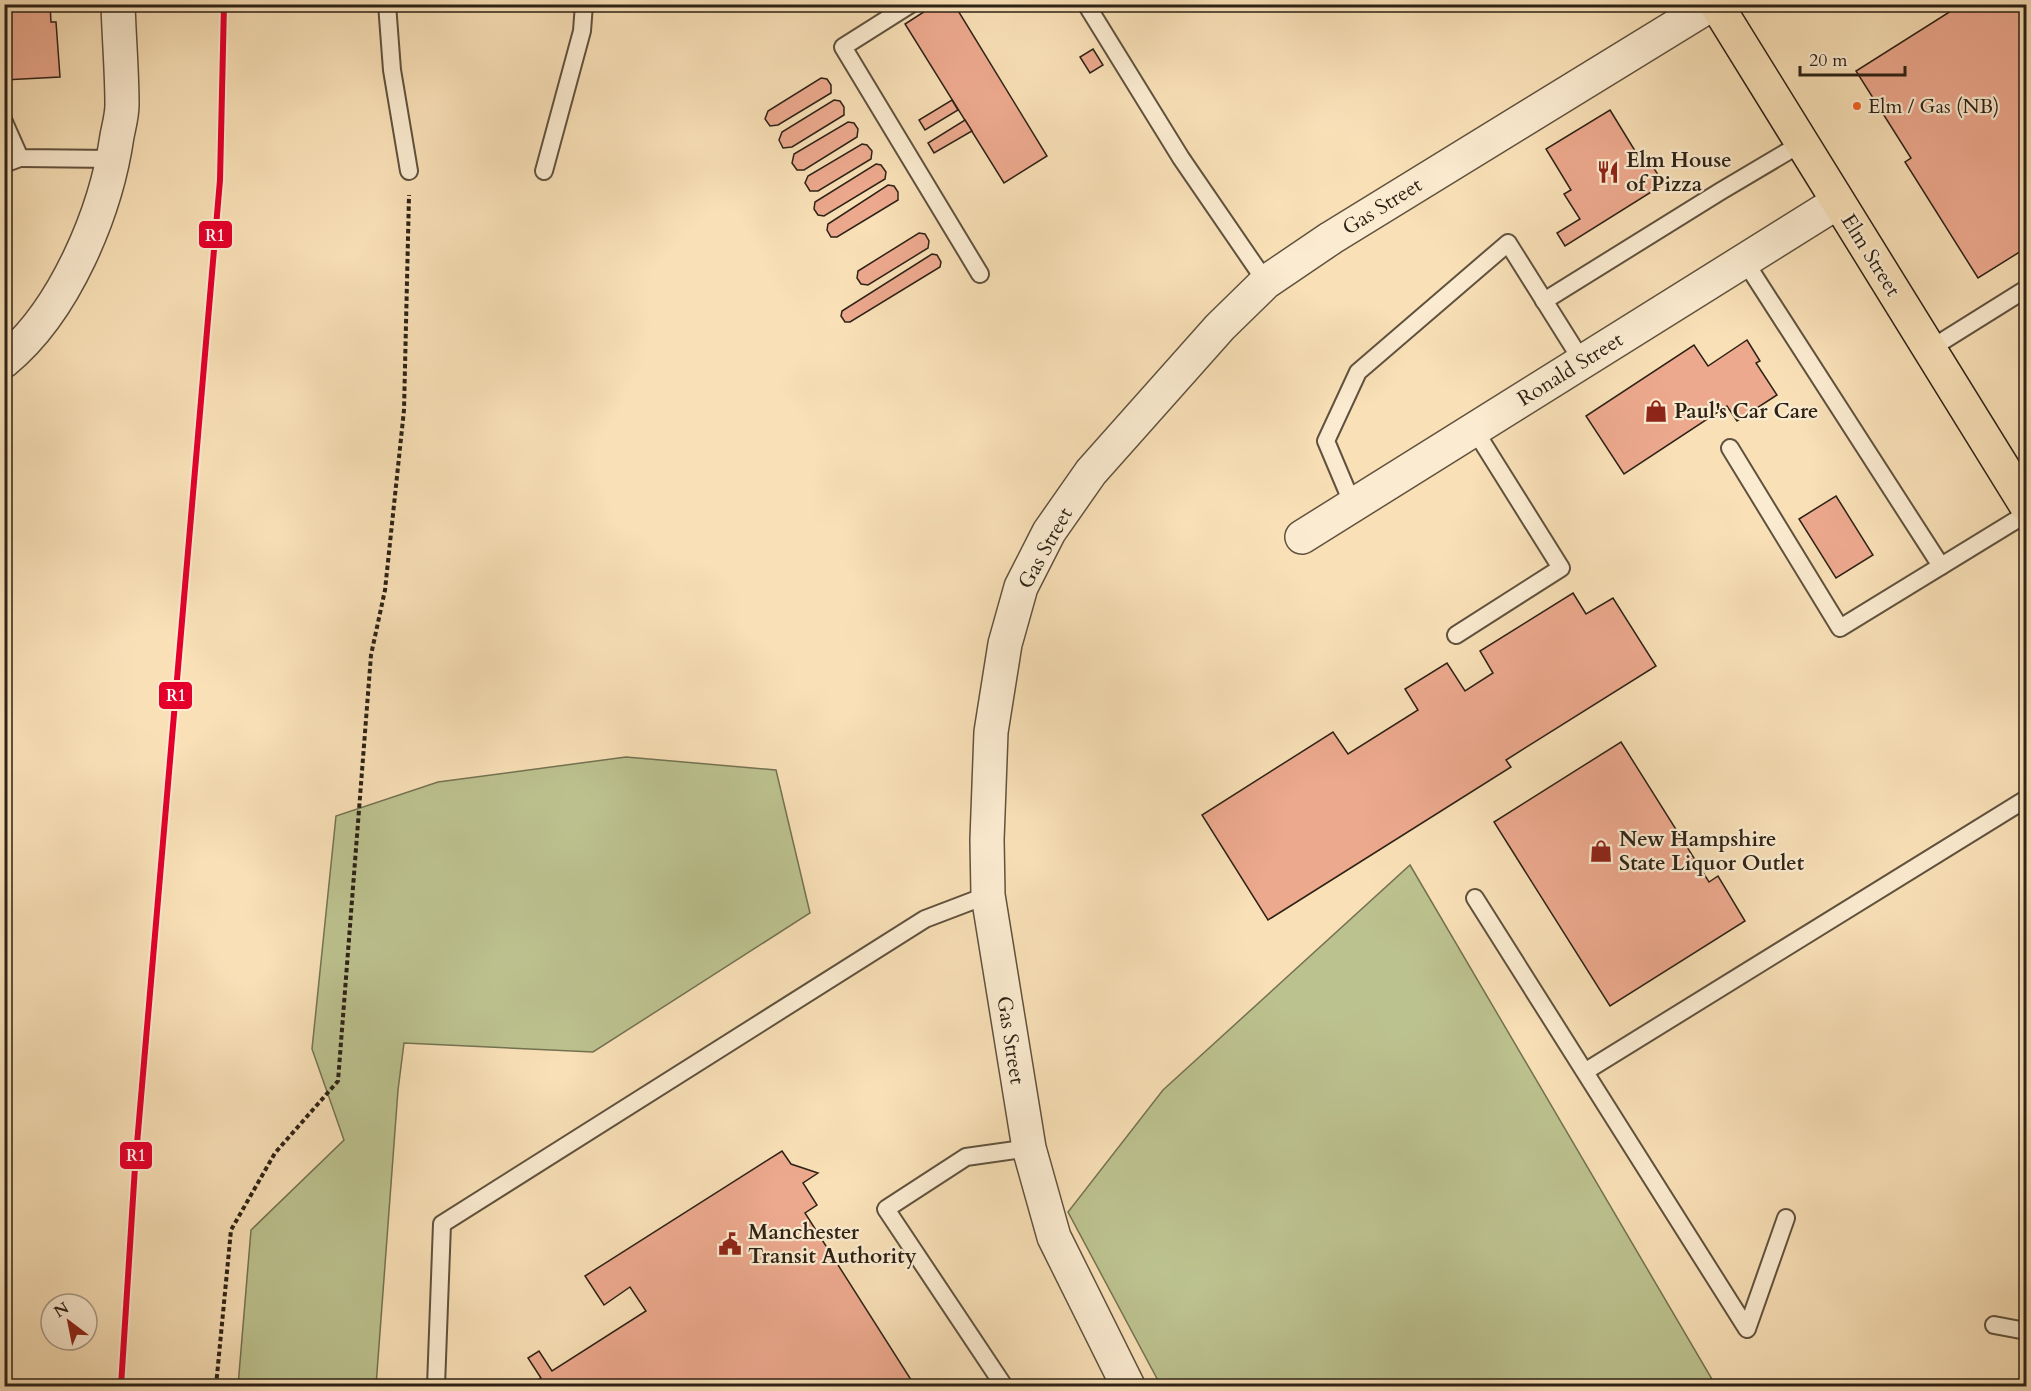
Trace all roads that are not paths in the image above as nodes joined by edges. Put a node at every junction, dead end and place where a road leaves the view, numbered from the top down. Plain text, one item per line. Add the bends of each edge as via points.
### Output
1 (118, 4) edge
2 (387, 4) edge
3 (584, 4) edge
4 (911, 4) edge
5 (1086, 4) edge
6 (1714, 4) edge
7 (4, 122) edge
8 (1802, 143) junction
9 (114, 159) junction
10 (12, 161) edge
11 (409, 171) road end
12 (544, 171) dead end
13 (1838, 201) junction
14 (1744, 260) junction
15 (980, 274) dead end
16 (1266, 282) junction
17 (2026, 289) edge
18 (1544, 301) junction
19 (1930, 349) junction
20 (4, 361) edge
21 (1582, 361) junction
22 (1474, 429) junction
23 (1730, 448) dead end
24 (1353, 505) junction
25 (2026, 505) edge
26 (2026, 514) edge
27 (1302, 537) dead end
28 (1941, 566) junction
29 (1456, 635) dead end
30 (2026, 799) edge
31 (988, 895) junction
32 (1474, 898) dead end
33 (1586, 1071) junction
34 (1029, 1148) junction
35 (1786, 1218) dead end
36 (1994, 1325) dead end
37 (2026, 1331) edge
38 (436, 1386) edge
39 (1004, 1386) edge
40 (1128, 1386) edge

1 - 9 street via 122,106
2 - 11 lane via 392,69
3 - 12 lane via 582,31
4 - 15 lane via 843,47
5 - 16 lane via 1181,158
6 - 8 main road, Elm Street
6 - 16 street, Gas Street via 1331,238
7 - 10 lane
8 - 13 main road, Elm Street
8 - 18 lane
9 - 10 lane
9 - 20 street via 99,212 72,273 47,313
13 - 14 street, Ronald Street
13 - 19 main road, Elm Street
14 - 21 street, Ronald Street
14 - 28 lane
16 - 31 street, Gas Street via 1220,327 1091,472 1049,532 1021,586 1005,644 991,732
17 - 19 lane
18 - 21 lane
18 - 24 lane via 1508,243 1358,372 1326,441
19 - 25 main road, Elm Street
21 - 22 street, Ronald Street
22 - 24 street, Ronald Street
22 - 29 lane via 1561,568
23 - 28 lane via 1840,628
24 - 27 street, Ronald Street
26 - 28 lane
30 - 33 lane
31 - 34 street, Gas Street
31 - 38 lane via 925,919 442,1224
32 - 33 lane
33 - 35 lane via 1747,1329
34 - 39 lane via 966,1157 886,1209
34 - 40 street, Gas Street via 1054,1237
36 - 37 lane

